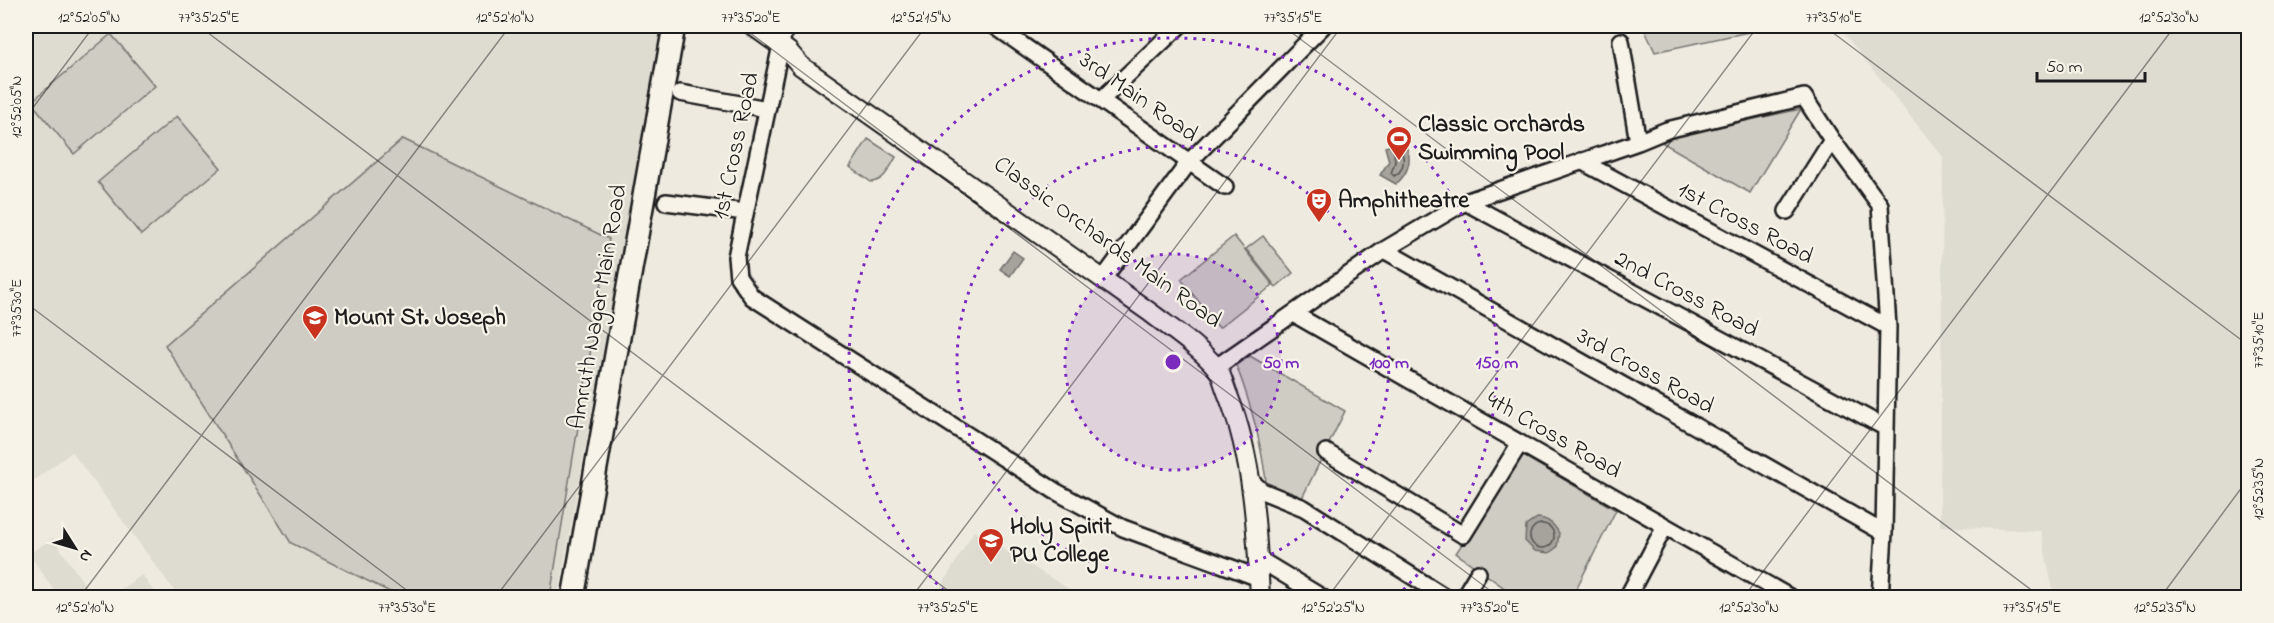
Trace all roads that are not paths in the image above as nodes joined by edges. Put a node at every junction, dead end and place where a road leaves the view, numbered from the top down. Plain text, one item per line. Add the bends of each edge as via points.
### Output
1 (674, 26) edge
2 (753, 26) edge
3 (785, 26) edge
4 (995, 26) edge
5 (1179, 26) edge
6 (1323, 26) edge
7 (1012, 30) edge
8 (1621, 41) dead end
9 (785, 48) junction
10 (680, 93) dead end
11 (1101, 100) junction
12 (767, 109) junction
13 (1832, 140) junction
14 (1638, 142) junction
15 (1581, 161) junction
16 (1189, 162) junction
17 (1225, 187) dead end
18 (666, 202) dead end
19 (1465, 202) junction
20 (1787, 210) dead end
21 (746, 212) junction
22 (1384, 250) junction
23 (1106, 275) junction
24 (1294, 314) junction
25 (1888, 327) junction
26 (1220, 365) junction
27 (1886, 428) junction
28 (1520, 443) junction
29 (1326, 452) dead end
30 (1256, 485) junction
31 (1665, 526) junction
32 (1884, 533) junction
33 (1261, 567) junction
34 (1478, 573) dead end
35 (573, 597) edge
36 (1260, 597) edge
37 (1270, 597) edge
38 (1323, 597) edge
39 (1447, 597) edge
40 (1463, 597) edge
41 (1627, 597) edge
42 (1791, 597) edge
43 (1880, 597) edge

1 - 35 main road, Amruth Nagar Main Road
2 - 9 street, Classic Orchards Main Road
3 - 9 street, 1st Cross Road
4 - 7 street, 3rd Main Road
5 - 11 street
6 - 16 street
7 - 11 street, 3rd Main Road
8 - 14 street
9 - 12 street, 1st Cross Road
9 - 23 street, Classic Orchards Main Road via 806,56
10 - 12 street
11 - 16 street, 3rd Main Road
12 - 21 street, 1st Cross Road
13 - 14 street via 1804,97 1667,130
13 - 20 street
13 - 25 street via 1880,205
14 - 15 street
15 - 19 street
15 - 25 street, 1st Cross Road
16 - 17 street, 3rd Main Road
16 - 23 street
18 - 21 street
19 - 22 street
19 - 27 street, 2nd Cross Road
21 - 33 street, 1st Cross Road via 736,257 738,277 753,297 1055,491 1123,528
22 - 24 street
22 - 32 street, 3rd Cross Road
23 - 26 street, Classic Orchards Main Road via 1157,304 1204,341
24 - 26 street
24 - 28 street, 4th Cross Road
25 - 27 street
26 - 30 street, Classic Orchards Main Road via 1229,366 1248,417
27 - 32 street
28 - 29 street via 1463,535
28 - 31 street, 4th Cross Road
30 - 33 street, Classic Orchards Main Road
30 - 39 street via 1304,508
31 - 41 street
31 - 42 street, 4th Cross Road
32 - 43 street
33 - 36 street, Classic Orchards Main Road
33 - 37 street, Classic Orchards Main Road
33 - 38 street
34 - 40 street

